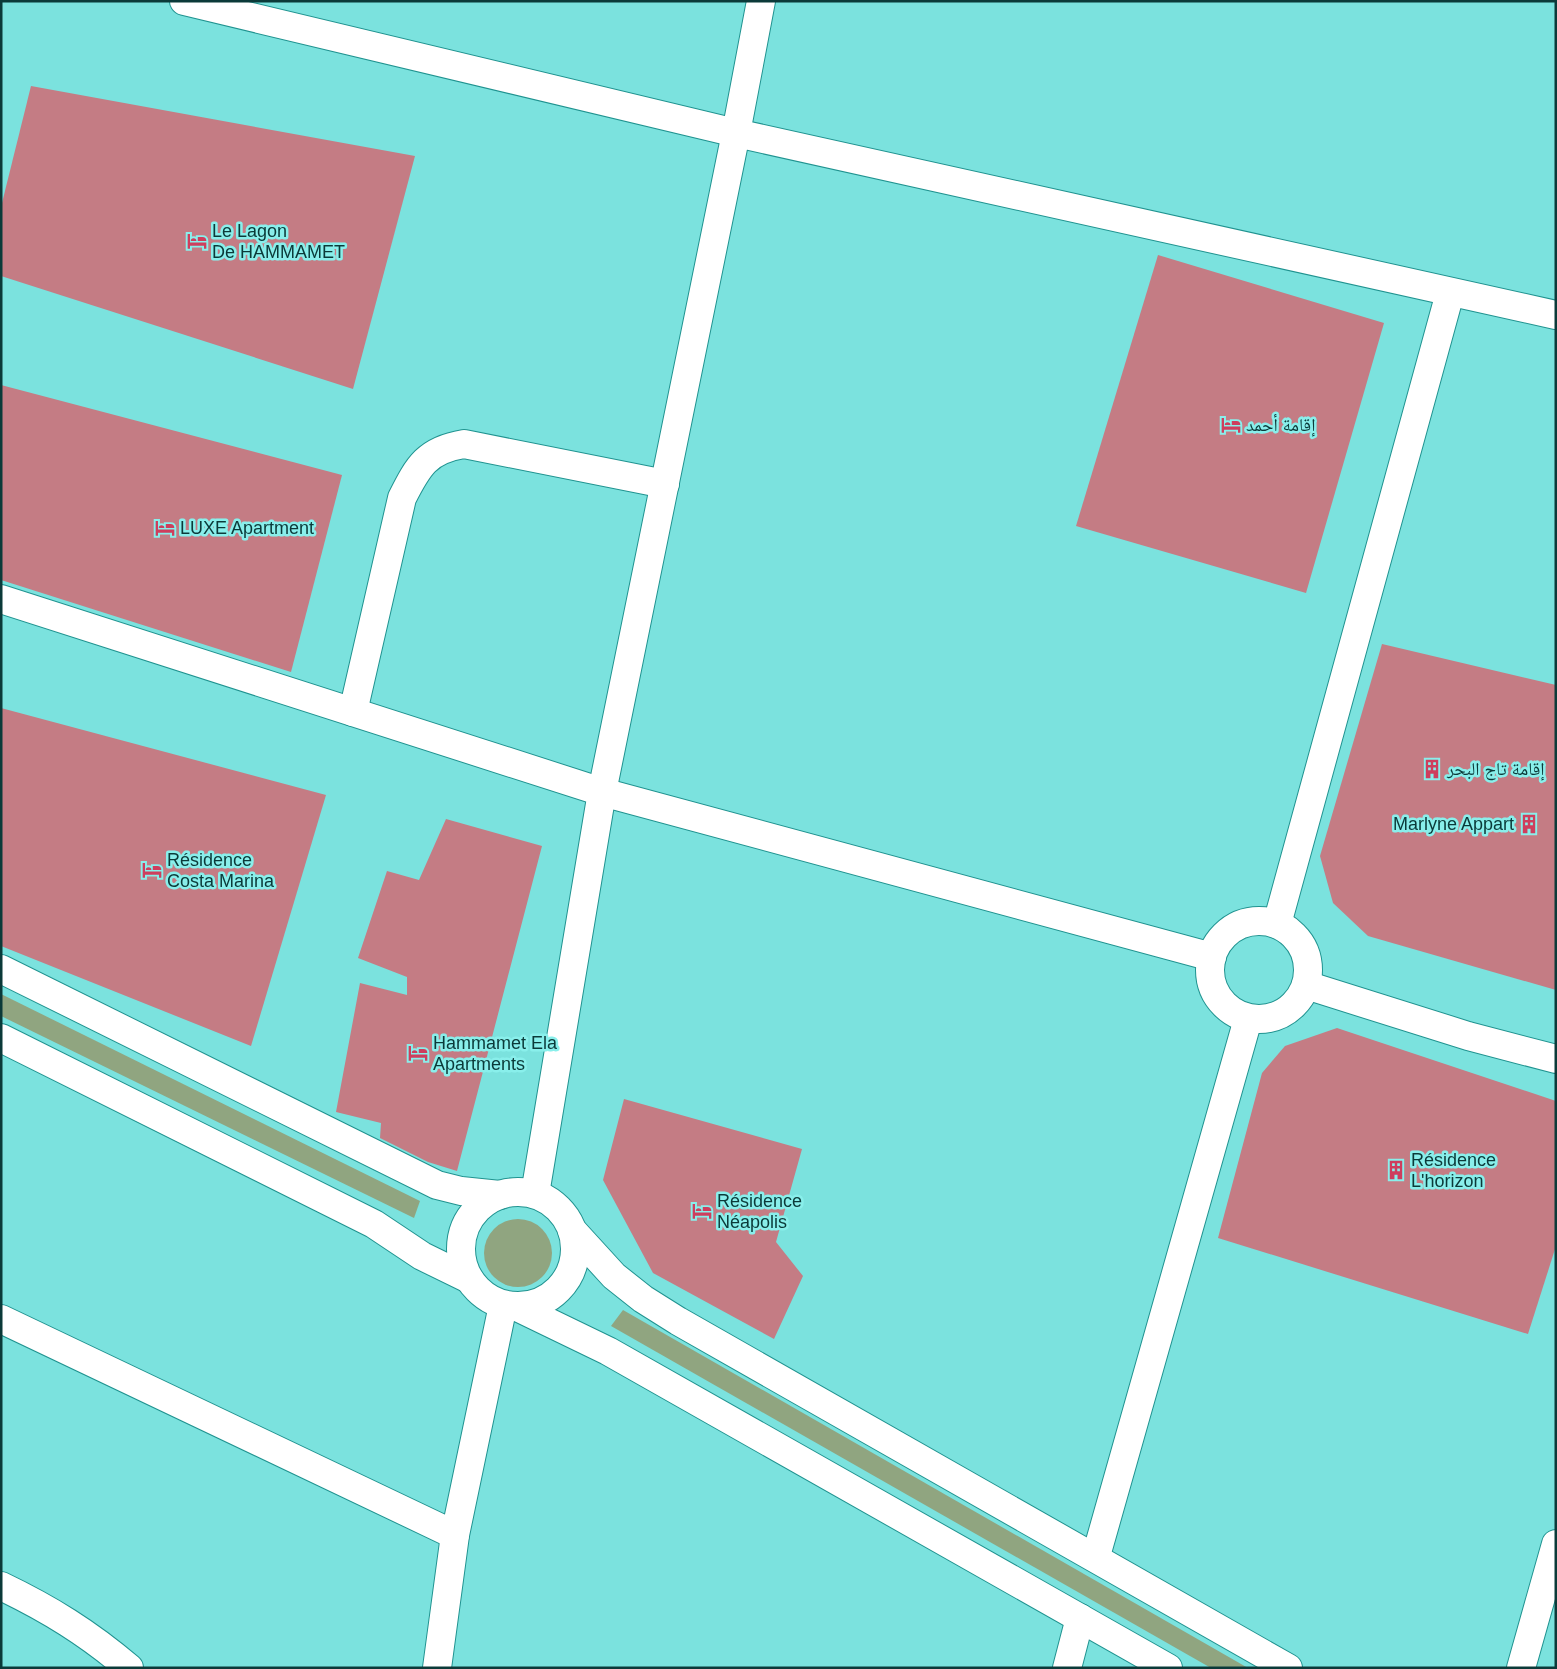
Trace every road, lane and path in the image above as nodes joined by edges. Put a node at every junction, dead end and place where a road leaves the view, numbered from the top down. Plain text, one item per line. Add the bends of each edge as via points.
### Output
1 (184, 1) edge
2 (761, 1) edge
3 (736, 133) junction
4 (1450, 293) junction
5 (1556, 315) edge
6 (665, 484) junction
7 (1, 599) edge
8 (353, 712) junction
9 (602, 792) junction
10 (1277, 924) junction
11 (1212, 957) junction
12 (1, 969) edge
13 (1306, 985) junction
14 (1248, 1019) junction
15 (1, 1038) edge
16 (1556, 1059) edge
17 (535, 1194) junction
18 (500, 1195) junction
19 (572, 1230) junction
20 (469, 1279) junction
21 (509, 1305) junction
22 (1, 1318) edge
23 (455, 1535) junction
24 (1556, 1544) edge
25 (1096, 1556) junction
26 (1, 1586) edge
27 (1080, 1618) junction
28 (129, 1668) edge
29 (437, 1668) edge
30 (1067, 1668) edge
31 (1168, 1668) edge
32 (1288, 1668) edge
33 (1521, 1668) edge

1 - 3 street
2 - 3 street
3 - 4 street
3 - 6 street
4 - 5 street
4 - 10 street
6 - 8 street via 464,444 444,447 428,458 413,475 402,498
6 - 9 street
7 - 8 street
8 - 9 street
9 - 11 street
9 - 17 street
10 - 11 street via 1257,921 1237,926 1221,939
10 - 13 street via 1287,929 1301,944 1308,964
11 - 14 street via 1210,977 1217,996 1230,1010
12 - 18 street via 437,1185 461,1192
13 - 14 street via 1296,1003 1279,1016
13 - 16 street via 1468,1036
14 - 25 street
15 - 20 street via 374,1224 422,1256
17 - 18 street
17 - 19 street via 564,1214
18 - 20 street via 482,1205 469,1220 462,1240 462,1260
19 - 21 street via 576,1252 570,1274 556,1292 536,1303
19 - 25 street via 614,1276 643,1300
20 - 21 street via 490,1299
21 - 23 street
21 - 27 street via 608,1351
22 - 23 street
23 - 29 street
24 - 33 street
25 - 32 street
26 - 28 street via 77,1626
27 - 30 street
27 - 31 street

